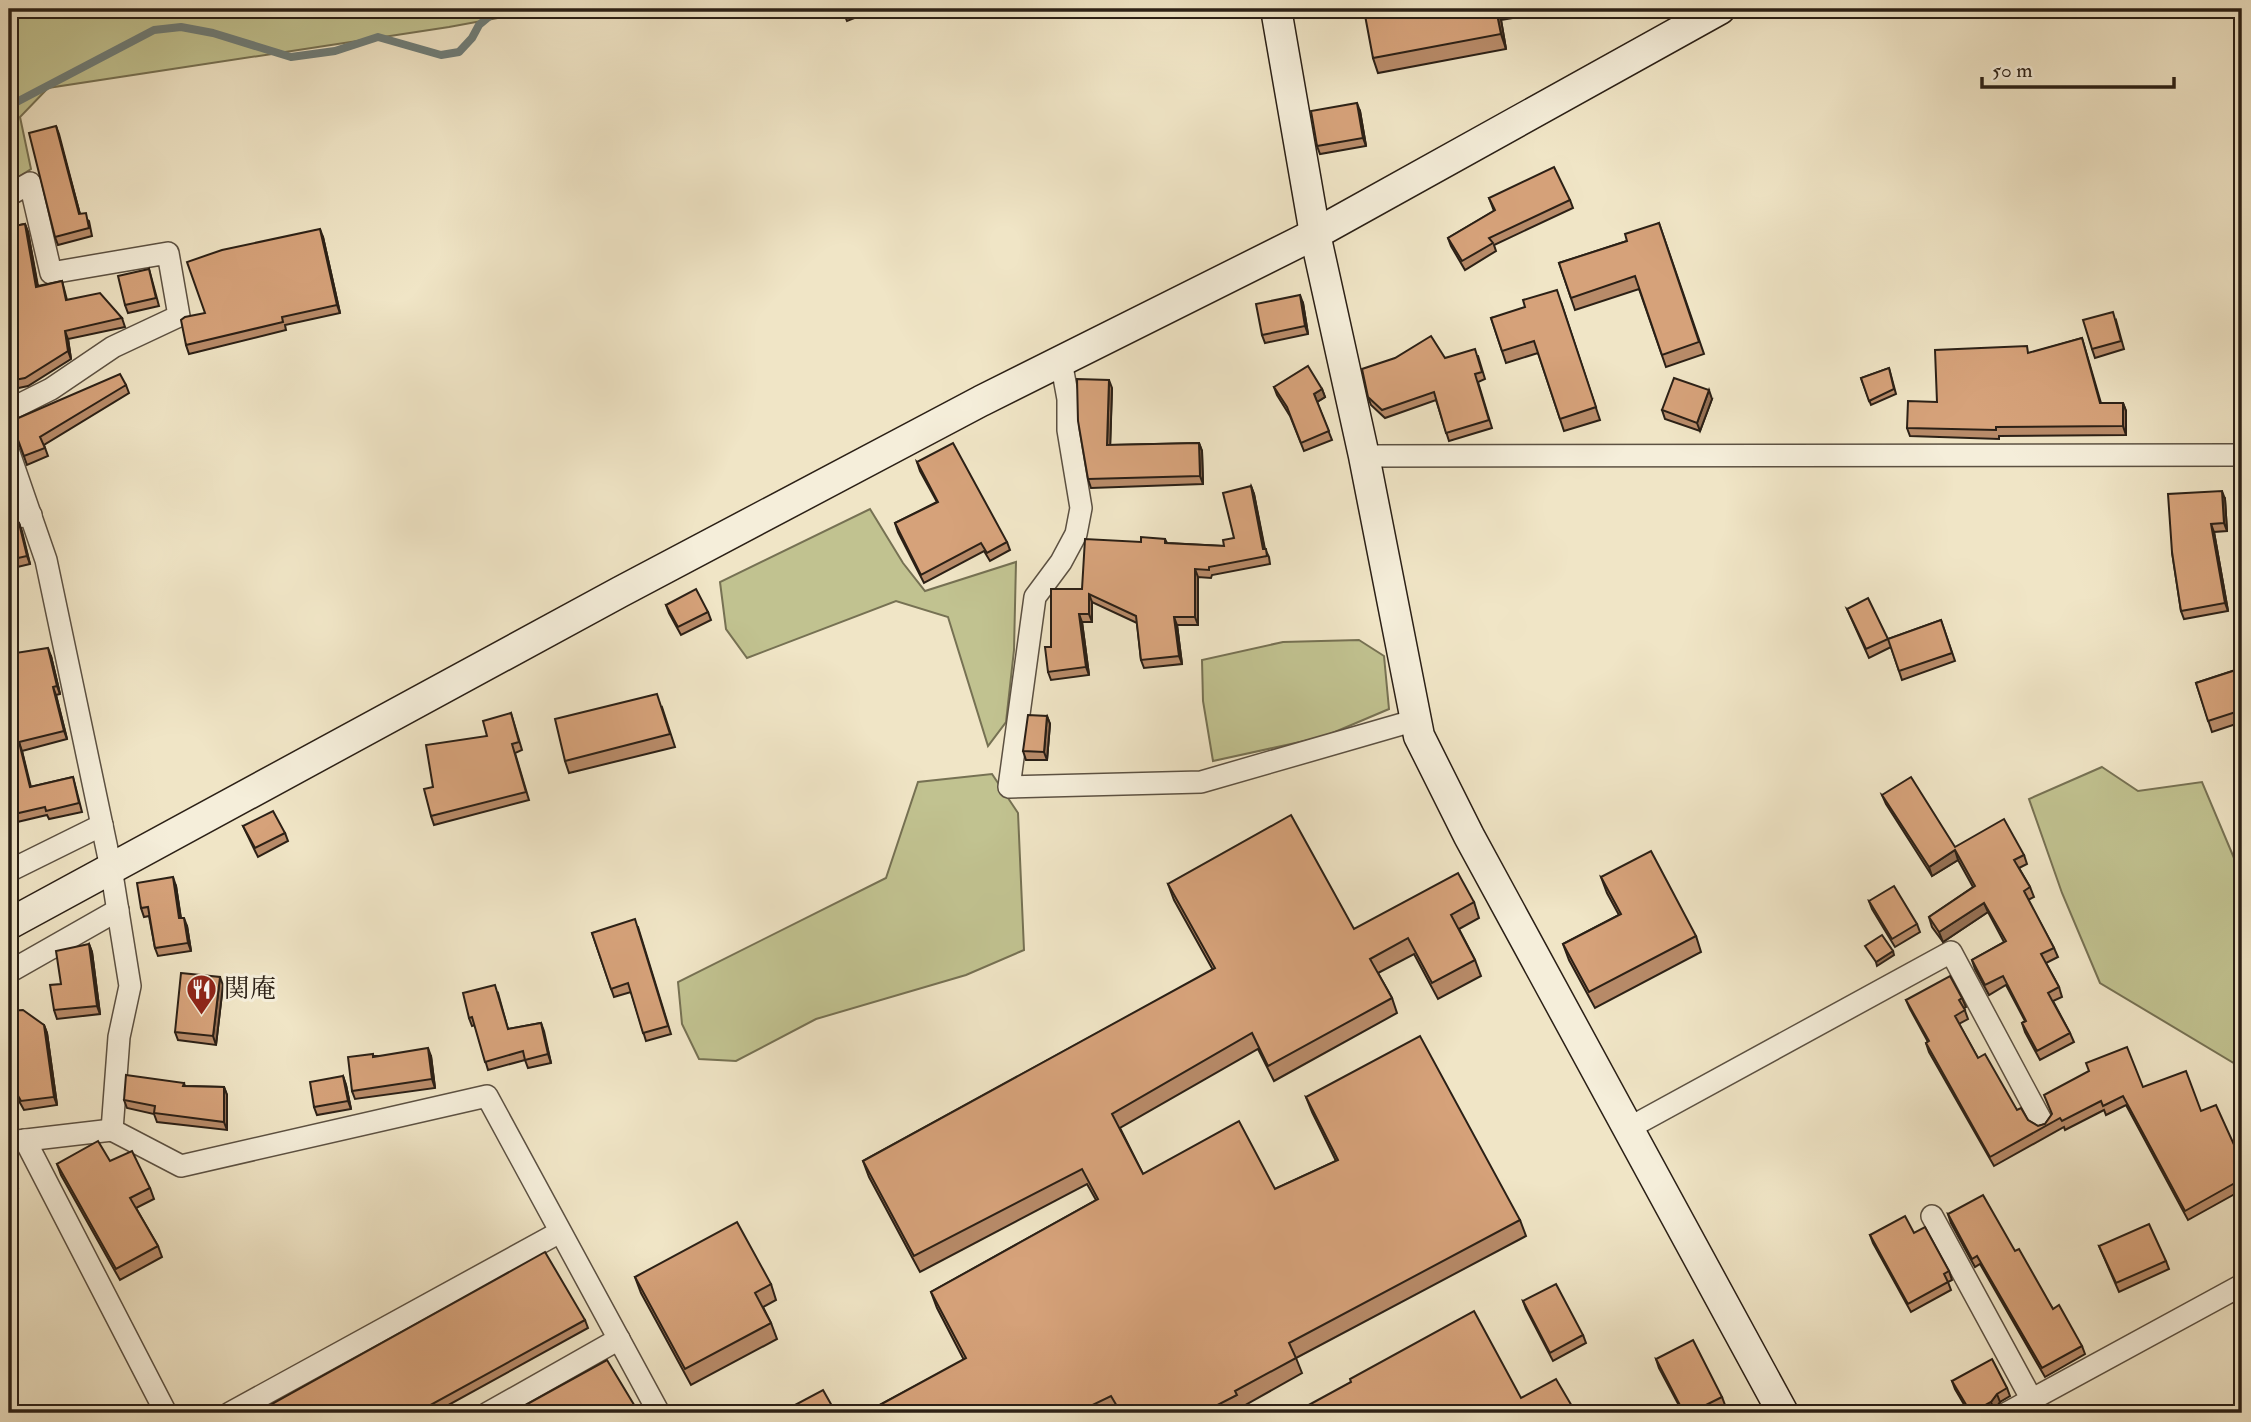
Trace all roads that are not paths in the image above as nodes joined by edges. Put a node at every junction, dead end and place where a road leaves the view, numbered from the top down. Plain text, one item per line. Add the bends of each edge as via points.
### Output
1 (1276, 9) edge
2 (1720, 9) edge
3 (9, 195) edge
4 (1315, 234) junction
5 (1061, 361) junction
6 (9, 410) edge
7 (9, 453) edge
8 (2242, 455) edge
9 (1364, 456) junction
10 (31, 515) junction
11 (9, 519) edge
12 (1416, 720) junction
13 (102, 825) junction
14 (111, 868) junction
15 (9, 871) edge
16 (118, 910) junction
17 (9, 924) edge
18 (9, 972) edge
19 (2042, 1122) edge
20 (1629, 1128) junction
21 (112, 1130) junction
22 (17, 1141) edge
23 (1932, 1216) dead end
24 (560, 1232) junction
25 (2242, 1285) edge
26 (619, 1339) junction
27 (2032, 1400) junction
28 (233, 1412) edge
29 (166, 1413) edge
30 (488, 1413) edge
31 (659, 1413) edge
32 (1783, 1413) edge
33 (2007, 1413) edge

1 - 4 street
2 - 4 street
3 - 6 street via 30,183 51,273 168,254 180,316 113,346 51,389
4 - 5 street
4 - 9 street
5 - 12 street via 1081,508 1076,534 1035,597 1009,787 1201,782
5 - 14 street via 620,592
7 - 10 street
8 - 9 street
9 - 12 street
10 - 11 street
10 - 13 street via 46,560
12 - 20 street via 1419,736 1469,836
13 - 14 street
13 - 15 street
14 - 16 street
14 - 17 street
16 - 18 street
16 - 21 street via 130,986 119,1037
19 - 20 street via 1951,952
20 - 32 street
21 - 22 street
21 - 24 street via 181,1166 487,1096
22 - 29 street
23 - 27 street
24 - 26 street
24 - 28 street
25 - 27 street
26 - 30 street
26 - 31 street
27 - 33 street

